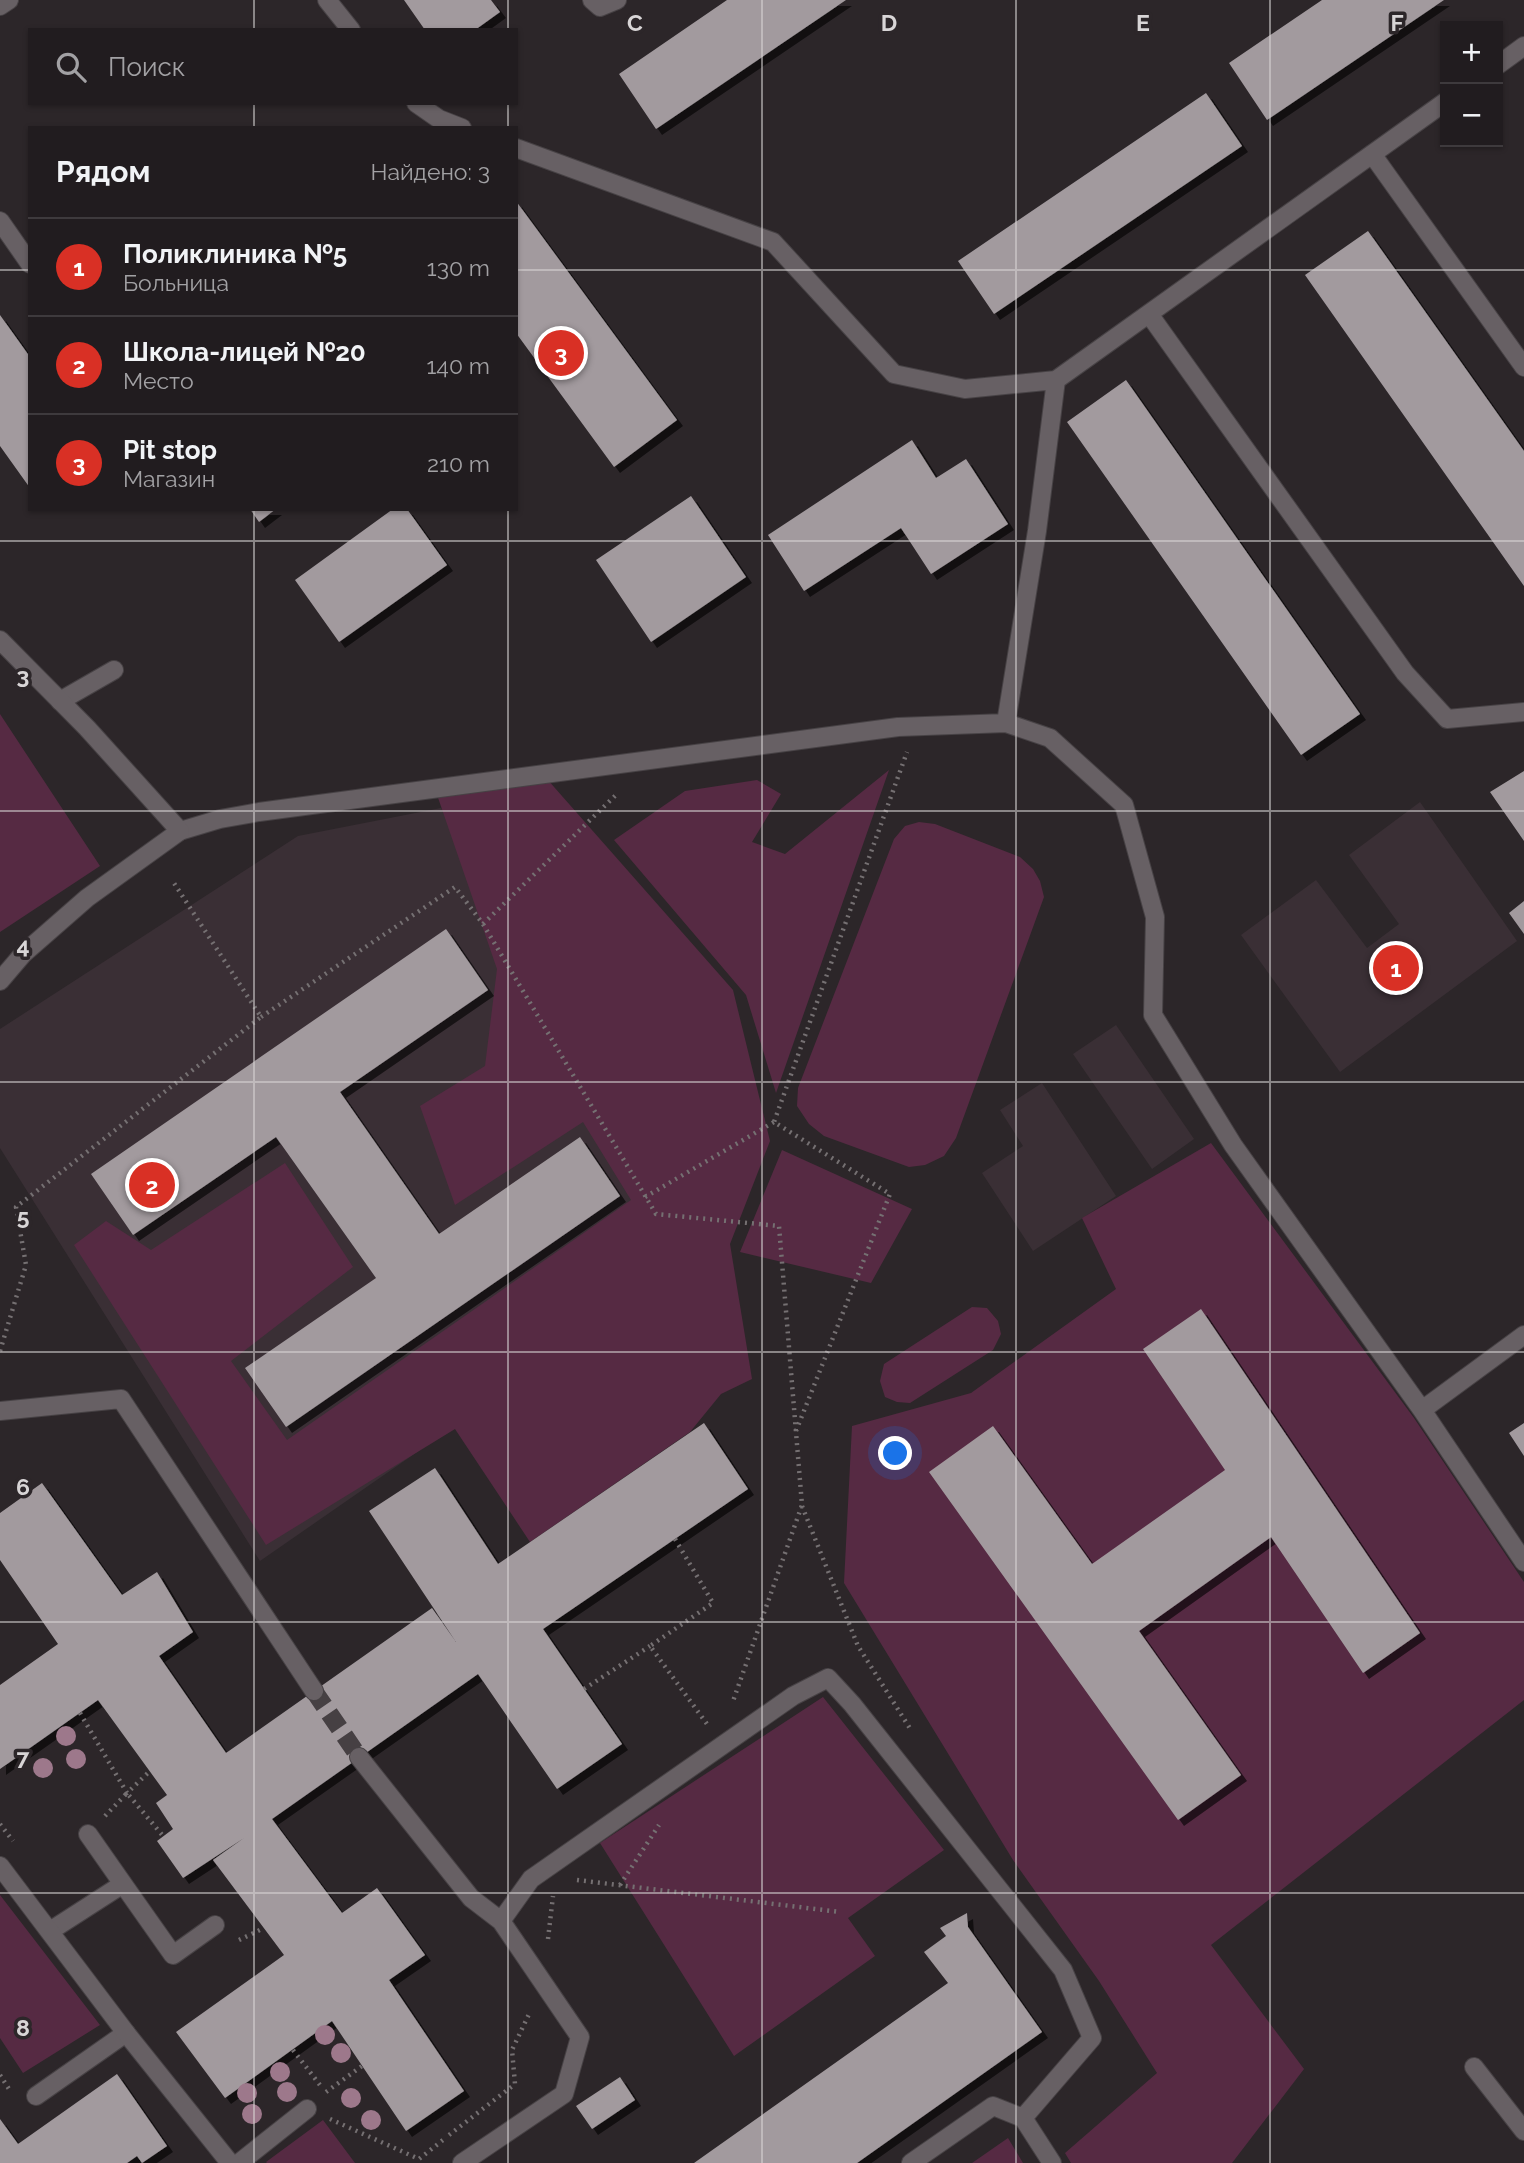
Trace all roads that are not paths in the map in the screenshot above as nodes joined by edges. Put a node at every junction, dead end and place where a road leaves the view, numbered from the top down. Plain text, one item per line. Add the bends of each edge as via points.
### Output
1 (9, 0) edge
2 (327, 0) edge
3 (592, 0) edge
4 (617, 0) edge
5 (0, 6) edge
6 (349, 28) edge
7 (1524, 46) edge
8 (1503, 61) edge
9 (419, 105) edge
10 (1440, 106) edge
11 (457, 126) edge
12 (518, 149) edge
13 (1372, 154) junction
14 (0, 221) edge
15 (28, 261) edge
16 (1149, 314) junction
17 (1524, 368) edge
18 (1056, 380) junction
19 (0, 640) edge
20 (114, 670) dead end
21 (60, 701) junction
22 (1524, 712) edge
23 (1006, 723) junction
24 (180, 831) junction
25 (0, 981) edge
26 (1524, 1335) edge
27 (1422, 1410) junction
28 (0, 1411) edge
29 (1524, 1562) edge
30 (314, 1691) tunnel mouth
31 (359, 1757) tunnel mouth
32 (88, 1834) road end
33 (0, 1866) edge
34 (123, 1884) junction
35 (501, 1922) junction
36 (215, 1925) dead end
37 (50, 1930) junction
38 (126, 2033) junction
39 (1474, 2067) dead end
40 (36, 2096) dead end
41 (307, 2109) road end
42 (1023, 2118) junction
43 (1524, 2132) edge
44 (230, 2163) edge
45 (239, 2163) edge
46 (462, 2163) edge
47 (911, 2163) edge
48 (1052, 2163) edge

1 - 5 street
2 - 6 street
3 - 4 street via 600,7
7 - 8 street
9 - 11 street
10 - 13 street
12 - 18 street via 773,242 894,374 965,389
13 - 16 street
13 - 17 street
14 - 15 street
16 - 18 street
16 - 22 street via 1405,673 1447,719
18 - 23 street
19 - 21 street
20 - 21 street
21 - 24 street
23 - 24 street via 916,726 651,760 259,812
23 - 27 street via 1050,738 1124,805 1155,917 1153,1015 1233,1145
24 - 25 street via 87,898 23,954
26 - 27 street
27 - 29 street
28 - 30 street via 121,1399
31 - 35 street via 471,1898
32 - 34 street
33 - 37 street
34 - 36 street via 173,1955
34 - 37 street
35 - 42 street via 531,1879 793,1696 828,1678 1063,1970 1093,2038
35 - 46 street via 580,2037 564,2094
37 - 38 street
38 - 40 street
38 - 44 street
39 - 43 street
41 - 45 street
42 - 47 street via 993,2106
42 - 48 street

